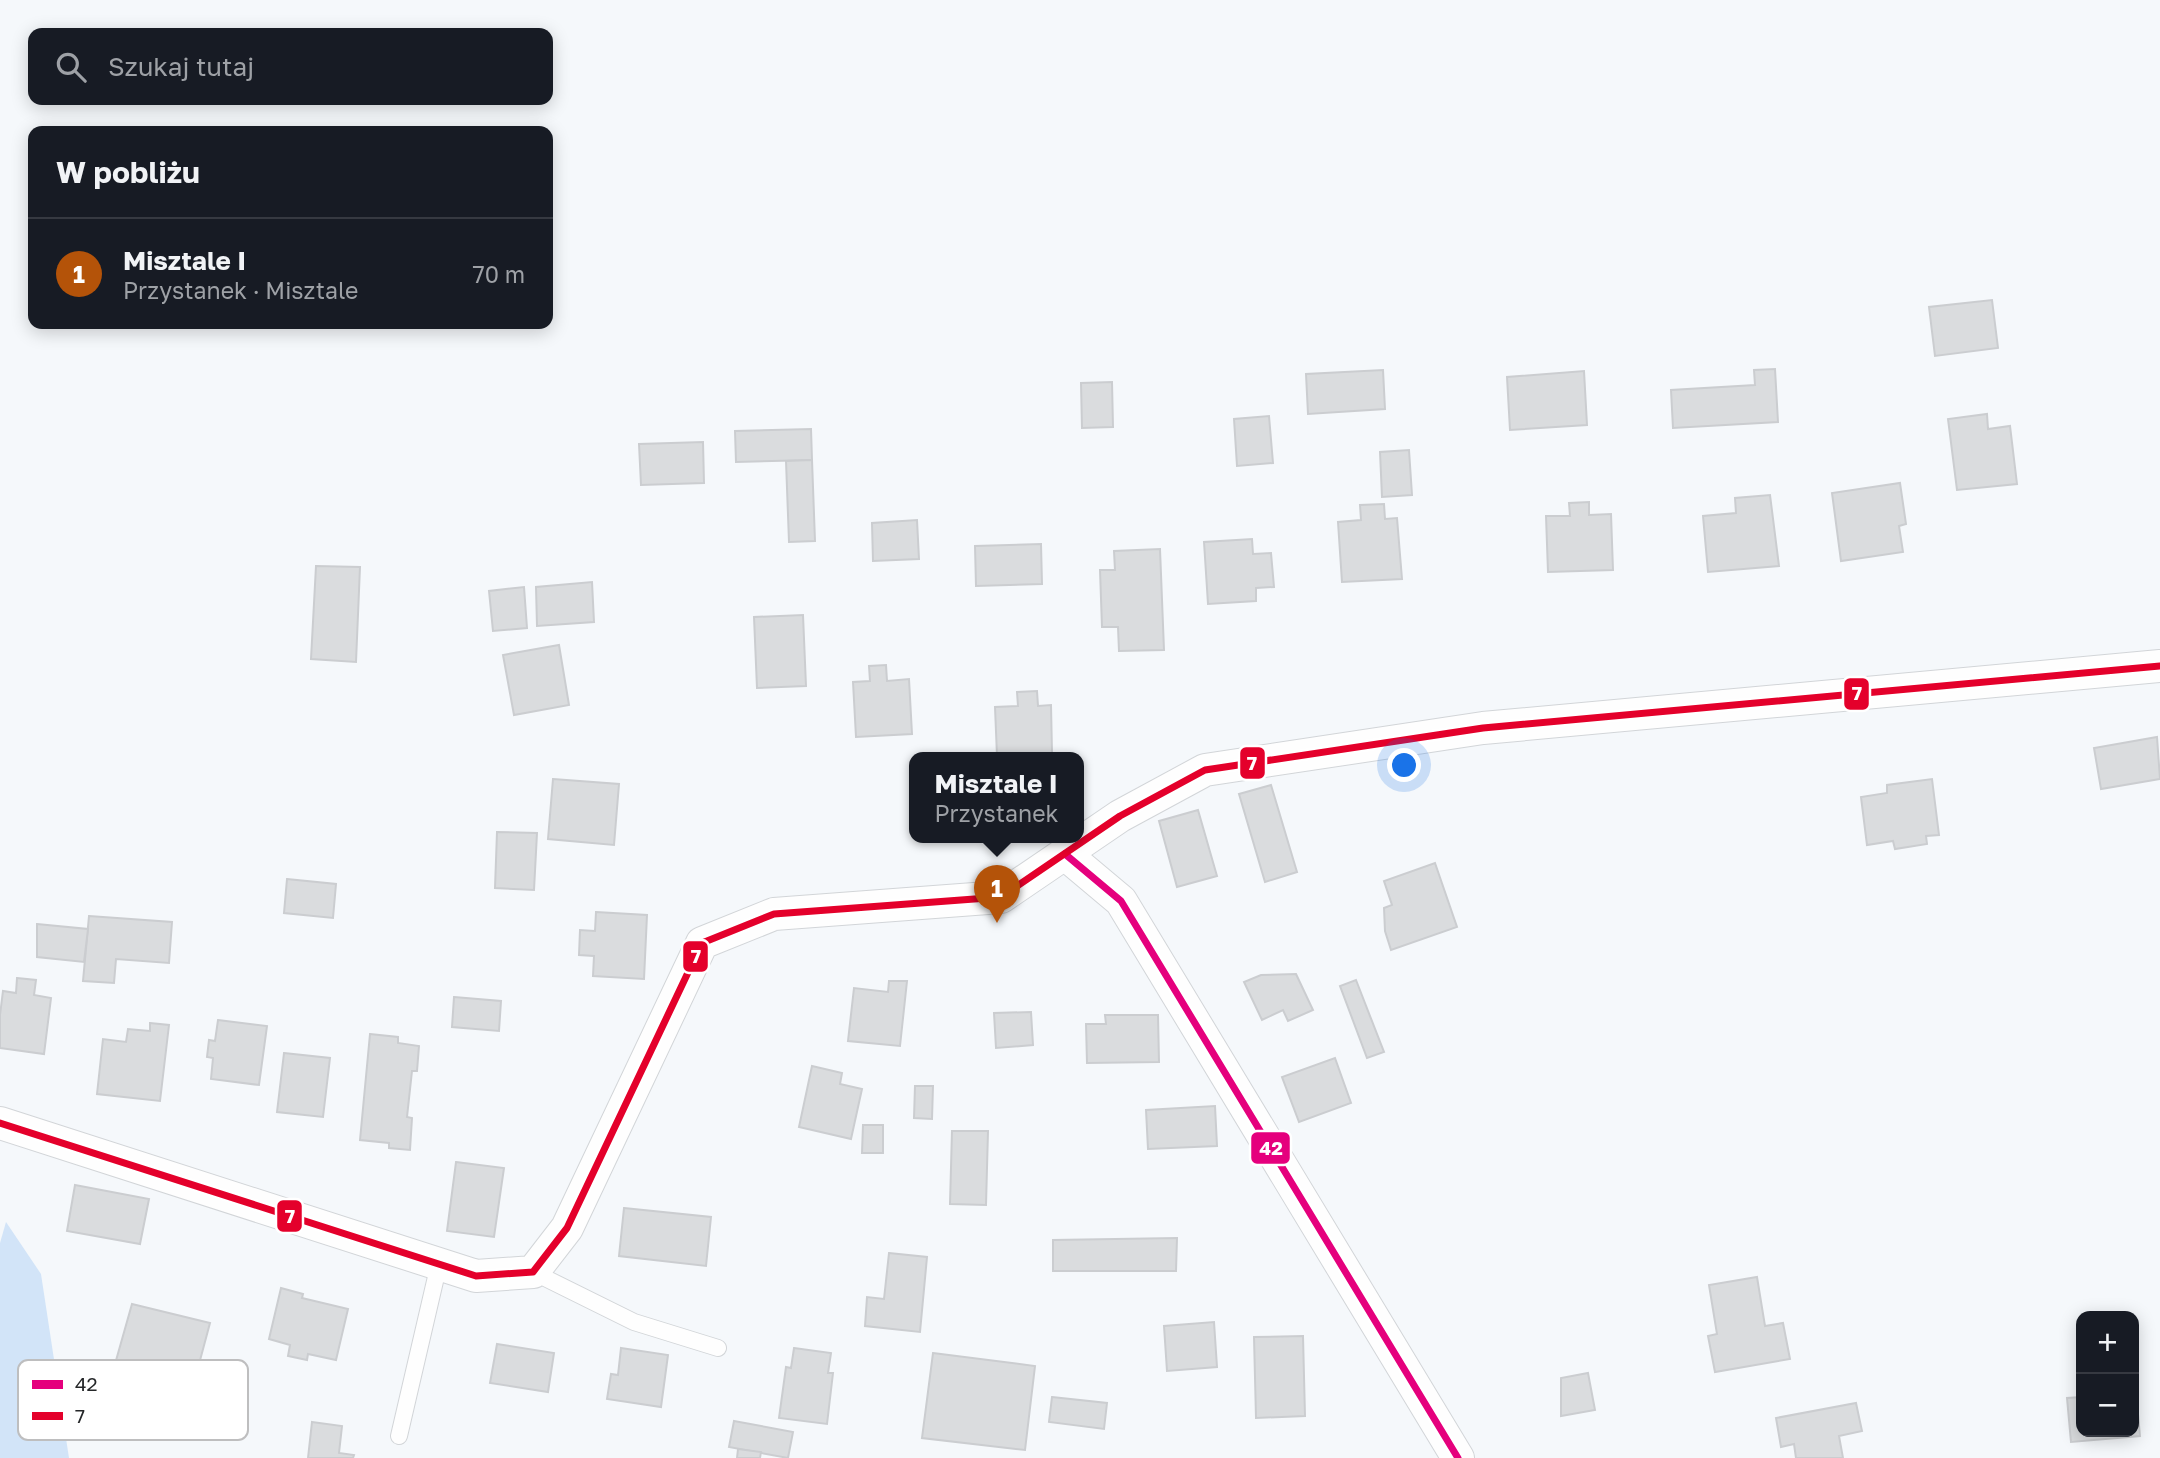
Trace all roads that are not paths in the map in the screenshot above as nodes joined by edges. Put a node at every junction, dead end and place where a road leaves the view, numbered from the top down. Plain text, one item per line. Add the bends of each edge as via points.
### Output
1 (2160, 666) edge
2 (1084, 841) edge
3 (1081, 843) edge
4 (1065, 854) junction
5 (0, 1123) edge
6 (439, 1264) junction
7 (533, 1272) junction
8 (718, 1348) dead end
9 (399, 1436) dead end
10 (1458, 1458) edge

1 - 2 street via 1483,728 1205,771 1120,816
3 - 4 street
4 - 7 street via 1002,897 774,914 702,943 567,1228
4 - 10 street via 1121,901
5 - 6 street
6 - 7 street via 476,1276
6 - 9 lane
7 - 8 lane via 635,1322

